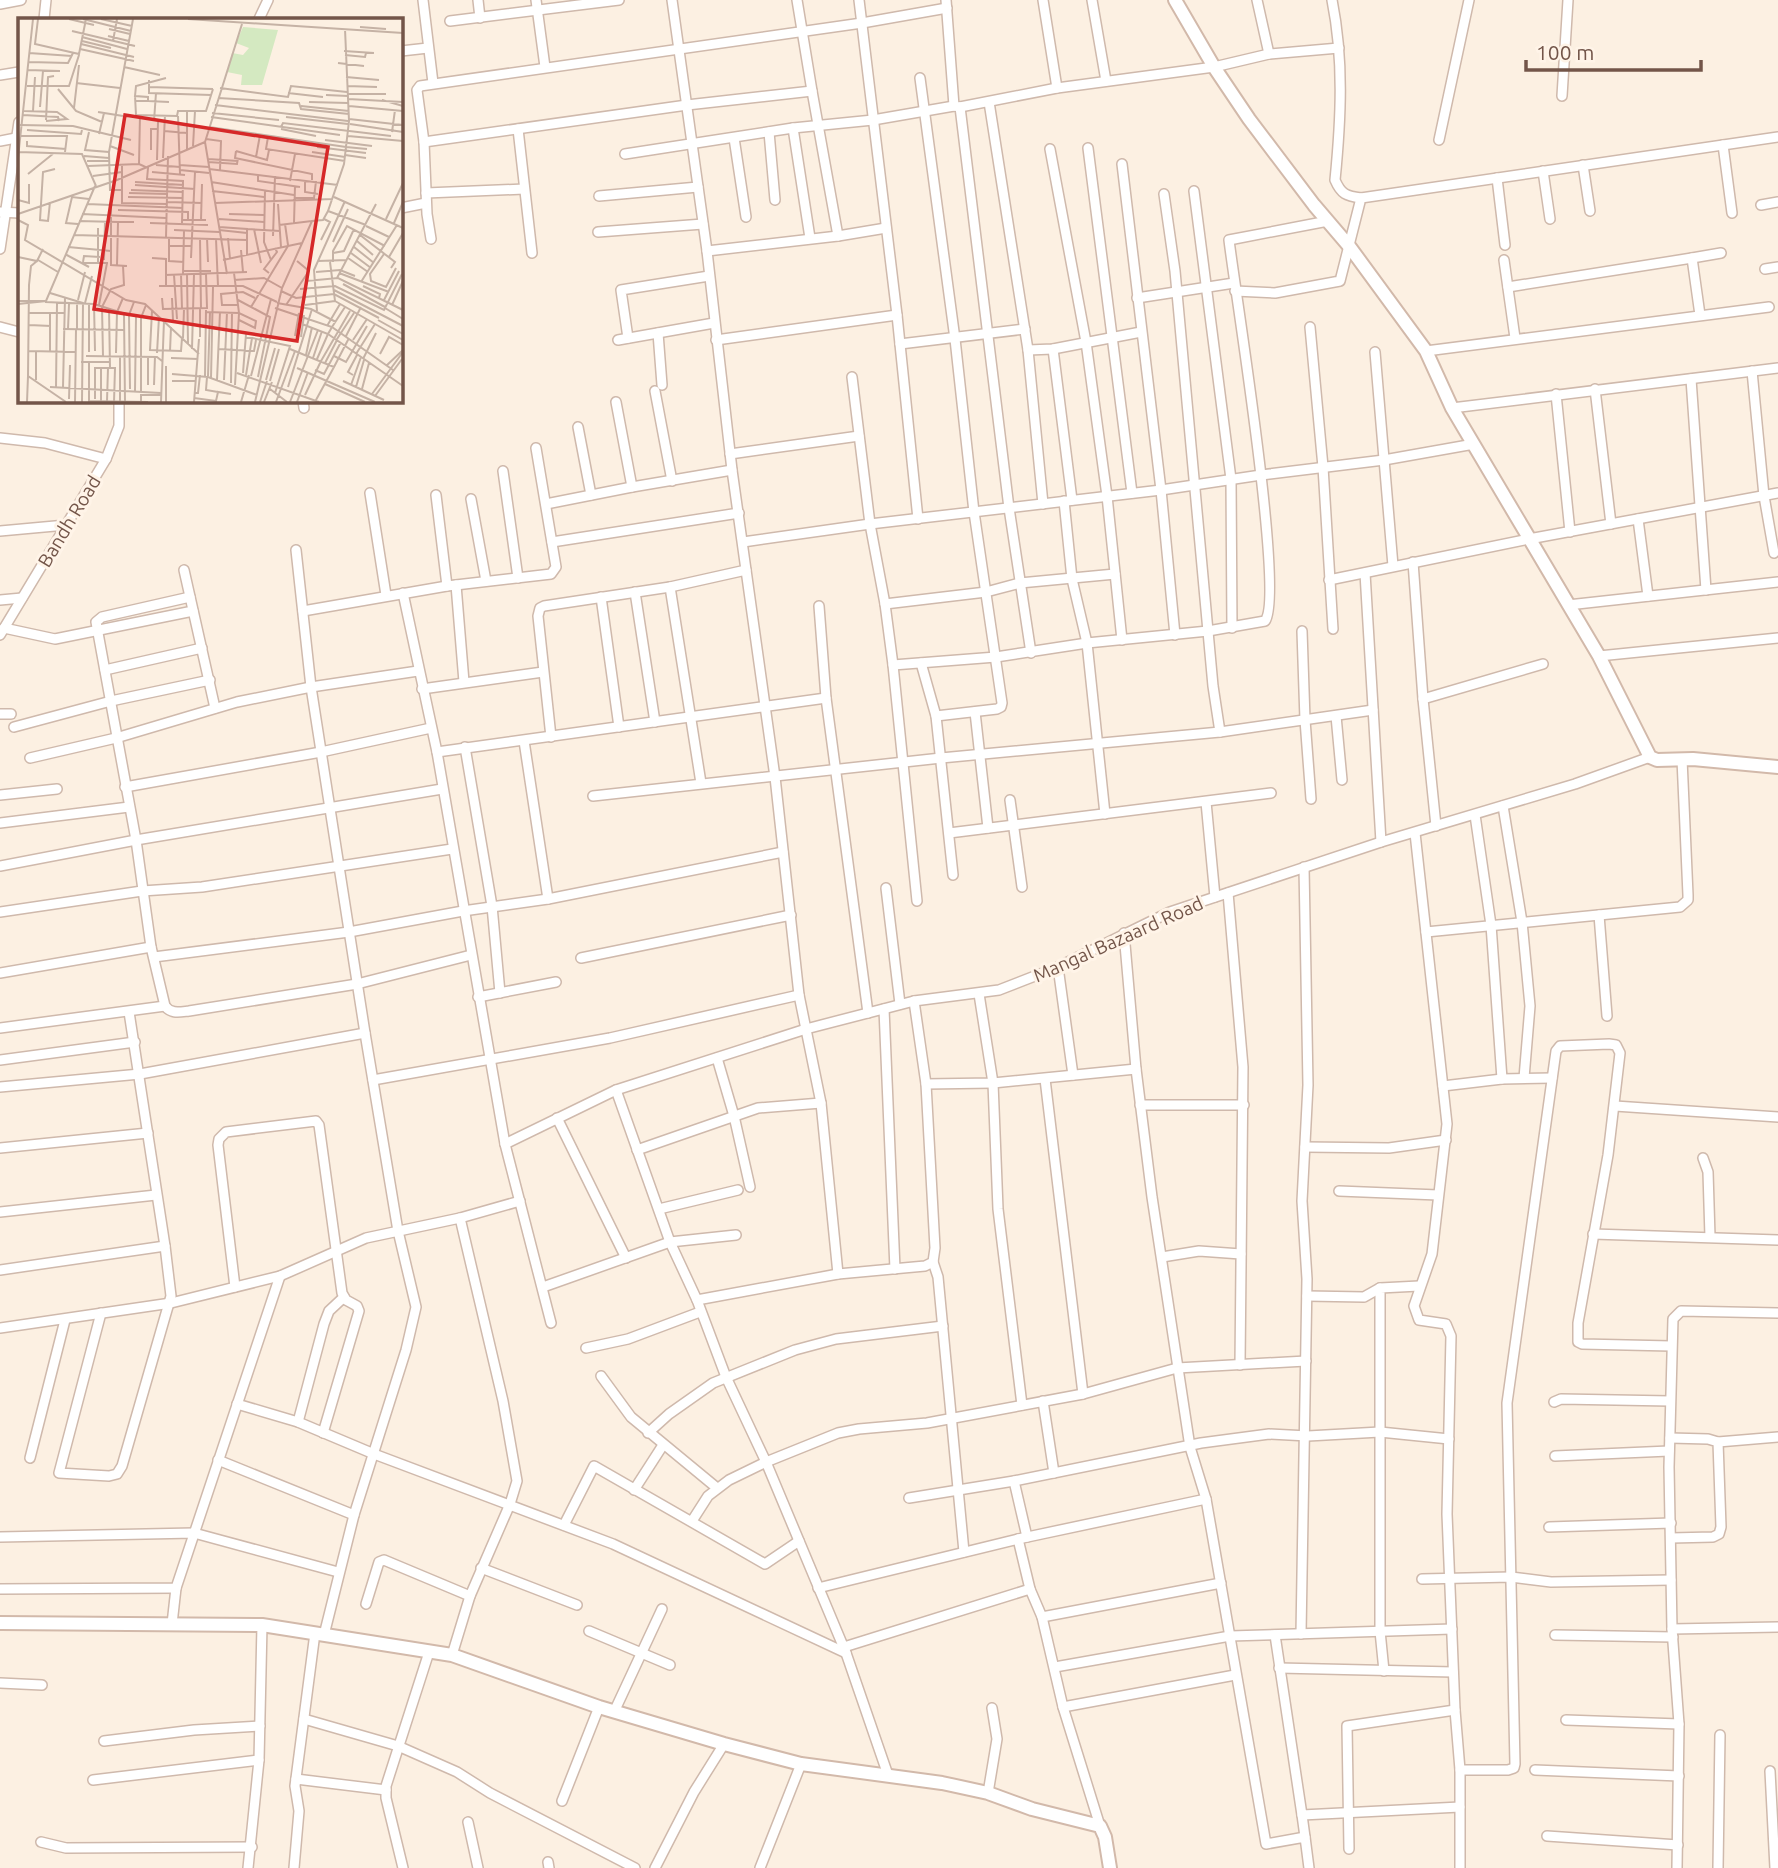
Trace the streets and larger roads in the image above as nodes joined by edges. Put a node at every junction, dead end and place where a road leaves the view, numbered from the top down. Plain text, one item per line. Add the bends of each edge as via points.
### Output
1 (21, 0) edge
2 (47, 0) edge
3 (268, 0) edge
4 (423, 0) edge
5 (478, 0) edge
6 (619, 0) edge
7 (672, 0) edge
8 (797, 0) edge
9 (859, 0) edge
10 (1043, 0) edge
11 (1092, 0) edge
12 (1175, 0) edge
13 (1257, 0) edge
14 (1332, 0) edge
15 (1469, 0) edge
16 (1567, 0) edge
17 (0, 4) edge
18 (946, 4) edge
19 (537, 5) edge
20 (44, 18) edge
21 (259, 18) edge
22 (480, 18) junction
23 (450, 21) dead end
24 (862, 23) junction
25 (802, 32) junction
26 (428, 48) junction
27 (1339, 48) junction
28 (679, 50) junction
29 (402, 51) edge
30 (1269, 54) junction
31 (545, 67) junction
32 (1214, 67) junction
33 (18, 72) edge
34 (0, 75) edge
35 (920, 78) dead end
36 (1105, 81) junction
37 (433, 83) junction
38 (1057, 88) junction
39 (812, 91) junction
40 (1562, 96) dead end
41 (989, 102) junction
42 (687, 105) junction
43 (957, 106) junction
44 (924, 111) junction
45 (873, 120) junction
46 (818, 125) junction
47 (18, 127) edge
48 (793, 128) junction
49 (518, 129) junction
50 (769, 132) junction
51 (1778, 137) edge
52 (16, 138) junction
53 (734, 138) junction
54 (1439, 140) dead end
55 (0, 141) edge
56 (424, 142) junction
57 (692, 144) junction
58 (1723, 145) junction
59 (1088, 148) dead end
60 (1050, 149) dead end
61 (625, 154) dead end
62 (1122, 164) dead end
63 (1583, 165) junction
64 (1543, 171) junction
65 (1497, 178) junction
66 (698, 187) junction
67 (524, 189) junction
68 (1194, 191) dead end
69 (1164, 194) dead end
70 (599, 196) dead end
71 (426, 198) junction
72 (1362, 198) junction
73 (775, 200) dead end
74 (1778, 202) edge
75 (1761, 205) dead end
76 (402, 208) edge
77 (1590, 211) dead end
78 (2, 212) edge
79 (1732, 213) dead end
80 (746, 217) dead end
81 (1550, 219) dead end
82 (1328, 221) junction
83 (703, 224) junction
84 (886, 228) junction
85 (598, 232) dead end
86 (838, 236) junction
87 (810, 238) junction
88 (431, 239) dead end
89 (1505, 245) dead end
90 (1349, 246) junction
91 (0, 249) edge
92 (706, 250) junction
93 (531, 253) dead end
94 (1721, 253) dead end
95 (1692, 257) junction
96 (1504, 260) dead end
97 (1778, 267) edge
98 (1765, 269) dead end
99 (709, 276) junction
100 (1207, 287) junction
101 (1234, 287) junction
102 (1508, 287) junction
103 (1177, 291) junction
104 (1137, 298) junction
105 (1769, 307) dead end
106 (897, 315) junction
107 (1700, 315) junction
108 (714, 323) junction
109 (0, 327) edge
110 (1310, 327) dead end
111 (1025, 330) junction
112 (18, 332) edge
113 (1141, 332) junction
114 (658, 333) junction
115 (989, 335) junction
116 (1113, 337) junction
117 (1515, 338) junction
118 (955, 339) junction
119 (716, 340) junction
120 (1086, 342) junction
121 (900, 344) junction
122 (1053, 349) junction
123 (1028, 350) junction
124 (1426, 351) junction
125 (1375, 352) dead end
126 (1778, 368) edge
127 (1752, 371) junction
128 (852, 377) dead end
129 (1691, 379) junction
130 (1595, 390) junction
131 (1556, 394) junction
132 (119, 402) edge
133 (616, 402) dead end
134 (1452, 408) junction
135 (578, 427) dead end
136 (859, 436) junction
137 (0, 438) edge
138 (1474, 444) junction
139 (536, 448) dead end
140 (730, 454) junction
141 (106, 459) junction
142 (1384, 460) junction
143 (1323, 467) junction
144 (732, 470) junction
145 (503, 471) dead end
146 (1261, 475) junction
147 (1231, 479) junction
148 (672, 481) junction
149 (1195, 484) junction
150 (632, 487) junction
151 (1161, 490) junction
152 (370, 493) dead end
153 (1132, 493) junction
154 (1778, 493) edge
155 (436, 495) dead end
156 (591, 495) junction
157 (1107, 496) junction
158 (1764, 496) junction
159 (471, 499) dead end
160 (1068, 501) junction
161 (546, 504) junction
162 (1043, 504) junction
163 (1700, 507) junction
164 (1009, 508) junction
165 (974, 512) junction
166 (739, 513) junction
167 (918, 519) junction
168 (1638, 519) junction
169 (870, 524) junction
170 (1611, 524) junction
171 (66, 525) junction
172 (0, 531) edge
173 (1570, 532) junction
174 (1529, 539) junction
175 (552, 542) junction
176 (743, 542) junction
177 (296, 550) dead end
178 (1774, 553) dead end
179 (1413, 562) junction
180 (1393, 566) junction
181 (184, 570) dead end
182 (746, 570) junction
183 (1366, 573) junction
184 (1115, 574) junction
185 (518, 578) junction
186 (1072, 579) junction
187 (1329, 580) junction
188 (486, 582) junction
189 (1778, 582) edge
190 (1020, 583) junction
191 (451, 585) junction
192 (670, 587) junction
193 (1706, 590) junction
194 (635, 592) junction
195 (986, 592) junction
196 (403, 593) junction
197 (386, 595) junction
198 (1648, 596) junction
199 (190, 597) junction
200 (601, 597) junction
201 (22, 598) junction
202 (0, 600) edge
203 (885, 604) junction
204 (1568, 605) junction
205 (819, 606) dead end
206 (193, 611) junction
207 (303, 611) junction
208 (1232, 628) junction
209 (1333, 629) dead end
210 (98, 631) junction
211 (1208, 631) junction
212 (1302, 631) dead end
213 (2, 632) edge
214 (1175, 635) junction
215 (1778, 638) edge
216 (1122, 640) junction
217 (1087, 643) junction
218 (202, 648) junction
219 (1031, 653) junction
220 (1599, 656) junction
221 (996, 657) junction
222 (921, 663) junction
223 (1544, 664) dead end
224 (892, 665) junction
225 (105, 670) junction
226 (418, 671) junction
227 (543, 672) junction
228 (210, 680) junction
229 (464, 682) junction
230 (311, 687) junction
231 (422, 689) junction
232 (826, 698) junction
233 (1423, 699) junction
234 (111, 701) junction
235 (764, 706) junction
236 (215, 708) junction
237 (1373, 710) junction
238 (975, 712) junction
239 (0, 714) edge
240 (11, 714) dead end
241 (936, 716) junction
242 (1336, 716) junction
243 (690, 717) junction
244 (1305, 720) junction
245 (655, 722) junction
246 (14, 727) dead end
247 (618, 727) junction
248 (430, 728) junction
249 (1220, 733) junction
250 (551, 737) junction
251 (116, 738) junction
252 (524, 741) junction
253 (1098, 743) junction
254 (466, 747) junction
255 (436, 751) junction
256 (321, 752) junction
257 (981, 755) junction
258 (1650, 757) junction
259 (30, 758) dead end
260 (941, 758) junction
261 (1682, 759) junction
262 (901, 763) junction
263 (1778, 767) edge
264 (835, 770) junction
265 (775, 777) junction
266 (1342, 780) dead end
267 (701, 783) junction
268 (125, 787) junction
269 (57, 789) dead end
270 (442, 789) junction
271 (1271, 793) dead end
272 (0, 795) edge
273 (593, 796) dead end
274 (1311, 799) dead end
275 (1010, 800) dead end
276 (1206, 802) junction
277 (1503, 806) junction
278 (129, 807) junction
279 (330, 807) junction
280 (1105, 814) junction
281 (1475, 815) junction
282 (0, 823) edge
283 (1013, 825) junction
284 (1436, 827) junction
285 (988, 828) junction
286 (949, 833) junction
287 (1415, 833) junction
288 (136, 841) junction
289 (1381, 842) junction
290 (452, 849) junction
291 (783, 852) junction
292 (0, 866) edge
293 (339, 867) junction
294 (1304, 867) junction
295 (953, 875) dead end
296 (1022, 887) dead end
297 (886, 888) dead end
298 (142, 891) junction
299 (1228, 893) junction
300 (1215, 897) junction
301 (548, 900) junction
302 (917, 901) dead end
303 (492, 906) junction
304 (463, 911) junction
305 (0, 912) edge
306 (791, 915) junction
307 (1599, 915) junction
308 (1522, 922) junction
309 (1491, 925) junction
310 (349, 932) junction
311 (1426, 932) junction
312 (1124, 933) junction
313 (151, 947) junction
314 (471, 955) junction
315 (154, 957) junction
316 (581, 958) dead end
317 (1058, 967) junction
318 (0, 973) edge
319 (556, 982) dead end
320 (358, 984) junction
321 (500, 993) junction
322 (979, 994) junction
323 (799, 995) junction
324 (478, 996) junction
325 (914, 1001) junction
326 (900, 1004) junction
327 (165, 1006) junction
328 (884, 1009) junction
329 (129, 1012) junction
330 (868, 1013) junction
331 (1606, 1016) dead end
332 (0, 1028) edge
333 (806, 1029) junction
334 (365, 1033) junction
335 (135, 1042) junction
336 (717, 1058) junction
337 (0, 1060) edge
338 (488, 1061) junction
339 (1136, 1069) junction
340 (139, 1074) junction
341 (1073, 1074) junction
342 (1552, 1078) junction
343 (1045, 1079) junction
344 (1502, 1079) junction
345 (1524, 1079) junction
346 (373, 1080) junction
347 (993, 1083) junction
348 (926, 1084) junction
349 (1443, 1086) junction
350 (0, 1087) edge
351 (616, 1090) junction
352 (821, 1103) junction
353 (1140, 1105) junction
354 (1244, 1105) junction
355 (1615, 1105) junction
356 (734, 1116) junction
357 (1778, 1117) edge
358 (557, 1118) junction
359 (148, 1133) junction
360 (1446, 1140) junction
361 (505, 1144) junction
362 (1305, 1147) junction
363 (0, 1148) edge
364 (637, 1150) junction
365 (1703, 1157) dead end
366 (750, 1187) dead end
367 (738, 1190) dead end
368 (1339, 1191) dead end
369 (156, 1195) junction
370 (1438, 1195) junction
371 (520, 1201) junction
372 (659, 1209) junction
373 (0, 1212) edge
374 (460, 1218) junction
375 (398, 1231) junction
376 (1593, 1234) junction
377 (736, 1235) dead end
378 (1710, 1237) junction
379 (1778, 1240) edge
380 (670, 1242) junction
381 (165, 1246) junction
382 (338, 1250) junction
383 (1241, 1254) junction
384 (1162, 1257) junction
385 (626, 1258) junction
386 (933, 1262) junction
387 (895, 1269) junction
388 (0, 1270) edge
389 (838, 1274) junction
390 (280, 1276) junction
391 (1419, 1286) junction
392 (234, 1287) junction
393 (542, 1287) junction
394 (1380, 1288) junction
395 (1307, 1296) junction
396 (344, 1297) junction
397 (696, 1300) junction
398 (171, 1303) junction
399 (700, 1311) junction
400 (101, 1313) junction
401 (1778, 1313) edge
402 (65, 1320) junction
403 (551, 1323) dead end
404 (943, 1326) junction
405 (0, 1328) edge
406 (1671, 1346) junction
407 (586, 1348) dead end
408 (1306, 1361) junction
409 (1240, 1366) junction
410 (1177, 1368) junction
411 (601, 1376) dead end
412 (726, 1377) junction
413 (1083, 1394) junction
414 (1043, 1401) junction
415 (1670, 1401) junction
416 (1554, 1402) dead end
417 (237, 1404) junction
418 (1022, 1405) junction
419 (951, 1418) junction
420 (298, 1422) junction
421 (1380, 1432) junction
422 (323, 1433) junction
423 (648, 1433) junction
424 (1304, 1435) junction
425 (1778, 1437) edge
426 (1449, 1438) junction
427 (1670, 1438) junction
428 (1718, 1442) junction
429 (663, 1445) junction
430 (1190, 1447) junction
431 (1669, 1451) junction
432 (374, 1454) junction
433 (1555, 1456) dead end
434 (30, 1458) dead end
435 (218, 1461) junction
436 (766, 1462) junction
437 (1054, 1473) junction
438 (1014, 1481) junction
439 (717, 1488) junction
440 (634, 1490) junction
441 (958, 1491) junction
442 (909, 1498) dead end
443 (1206, 1499) junction
444 (510, 1504) junction
445 (354, 1515) junction
446 (692, 1521) junction
447 (1671, 1524) junction
448 (564, 1525) junction
449 (1549, 1527) dead end
450 (194, 1533) junction
451 (0, 1537) edge
452 (1022, 1538) junction
453 (1671, 1538) junction
454 (799, 1541) junction
455 (964, 1552) junction
456 (481, 1568) junction
457 (338, 1572) junction
458 (1511, 1577) junction
459 (1422, 1579) dead end
460 (1450, 1580) junction
461 (1671, 1580) junction
462 (1221, 1583) junction
463 (176, 1588) junction
464 (818, 1588) junction
465 (0, 1589) edge
466 (1030, 1589) junction
467 (470, 1596) junction
468 (366, 1604) dead end
469 (577, 1605) dead end
470 (662, 1609) dead end
471 (1042, 1617) junction
472 (0, 1623) edge
473 (172, 1624) junction
474 (262, 1625) junction
475 (1778, 1627) edge
476 (1452, 1629) junction
477 (589, 1631) dead end
478 (1380, 1631) junction
479 (1672, 1633) junction
480 (319, 1634) junction
481 (1275, 1634) junction
482 (1301, 1634) junction
483 (1555, 1634) dead end
484 (1230, 1636) junction
485 (845, 1650) junction
486 (429, 1652) junction
487 (642, 1652) junction
488 (452, 1655) junction
489 (670, 1665) dead end
490 (1055, 1667) junction
491 (1279, 1668) junction
492 (1384, 1671) junction
493 (1453, 1672) junction
494 (1235, 1675) junction
495 (0, 1683) edge
496 (42, 1685) dead end
497 (599, 1707) junction
498 (1063, 1707) junction
499 (992, 1708) dead end
500 (1455, 1710) junction
501 (614, 1712) junction
502 (304, 1719) junction
503 (1566, 1720) dead end
504 (1679, 1724) junction
505 (260, 1726) junction
506 (1720, 1735) dead end
507 (104, 1741) dead end
508 (724, 1744) junction
509 (398, 1746) junction
510 (260, 1760) junction
511 (801, 1764) junction
512 (1460, 1770) junction
513 (1535, 1770) dead end
514 (1770, 1772) dead end
515 (888, 1774) junction
516 (1678, 1776) junction
517 (296, 1779) junction
518 (93, 1780) dead end
519 (386, 1790) junction
520 (988, 1793) junction
521 (562, 1801) dead end
522 (1460, 1807) junction
523 (1348, 1813) junction
524 (1302, 1815) junction
525 (468, 1822) dead end
526 (1100, 1826) junction
527 (1547, 1836) dead end
528 (1305, 1838) junction
529 (41, 1842) dead end
530 (1678, 1845) junction
531 (252, 1847) junction
532 (1349, 1849) dead end
533 (628, 1866) edge
534 (248, 1868) edge
535 (294, 1868) edge
536 (403, 1868) edge
537 (478, 1868) edge
538 (655, 1868) edge
539 (760, 1868) edge
540 (1110, 1868) edge
541 (1309, 1868) edge
542 (1460, 1868) edge
543 (1677, 1868) edge
544 (1718, 1868) edge
545 (1775, 1868) edge

1 - 17 street
2 - 20 street
3 - 21 street
4 - 26 street
5 - 22 street
6 - 19 street
7 - 28 street
8 - 25 street
9 - 24 street
10 - 38 street
11 - 36 street
12 - 32 street
13 - 30 street
14 - 27 street
15 - 54 street
16 - 40 street
18 - 24 street
18 - 43 street
19 - 22 street
19 - 31 street
22 - 23 street
24 - 25 street
24 - 45 street
25 - 28 street
25 - 39 street
26 - 29 street
26 - 37 street
27 - 30 street
27 - 72 street via 1340,134 1335,180 1346,196
28 - 31 street
28 - 42 street
30 - 32 street
31 - 37 street
32 - 36 street
32 - 82 street
33 - 34 street
35 - 44 street
36 - 38 street
37 - 56 street via 417,90
38 - 41 street
39 - 42 street
39 - 46 street
41 - 43 street
41 - 111 street
42 - 49 street
42 - 57 street
43 - 44 street
43 - 115 street
44 - 45 street
44 - 118 street
45 - 46 street
45 - 84 street
46 - 48 street
46 - 86 street
47 - 52 street
48 - 50 street
48 - 87 street
49 - 56 street
49 - 67 street
50 - 53 street
50 - 73 street
51 - 58 street
52 - 55 street
52 - 78 street
53 - 57 street
53 - 80 street
56 - 71 street
57 - 61 street
57 - 66 street
58 - 63 street
58 - 79 street
59 - 116 street
60 - 120 street
62 - 104 street
63 - 64 street
63 - 77 street
64 - 65 street
64 - 81 street
65 - 72 street
65 - 89 street
66 - 70 street
66 - 83 street
67 - 71 street
67 - 93 street
68 - 100 street
69 - 103 street
71 - 76 street
71 - 88 street
72 - 90 street
74 - 75 street
78 - 91 street
82 - 90 street
82 - 101 street via 1228,240
83 - 85 street
83 - 92 street
84 - 86 street
84 - 106 street
86 - 87 street
87 - 92 street
90 - 101 street via 1340,281 1275,293
90 - 124 street
92 - 99 street
94 - 95 street
95 - 102 street
95 - 107 street
96 - 102 street
97 - 98 street
99 - 108 street
99 - 114 street via 621,290 623,339
100 - 101 street
100 - 103 street
100 - 147 street
101 - 146 street
102 - 117 street
103 - 104 street
103 - 149 street
104 - 113 street
105 - 107 street
106 - 119 street
106 - 121 street
107 - 117 street
108 - 114 street
108 - 119 street
109 - 112 street
110 - 143 street
111 - 115 street
111 - 123 street
113 - 116 street
113 - 151 street
114 - 148 street via 659,388
115 - 118 street
115 - 164 street
116 - 120 street
116 - 153 street
117 - 124 street
118 - 121 street
118 - 165 street
119 - 140 street
120 - 122 street
120 - 157 street
121 - 167 street
122 - 123 street
122 - 160 street
123 - 162 street
124 - 134 street
125 - 142 street
126 - 127 street
127 - 129 street
127 - 158 street
128 - 136 street
129 - 130 street
129 - 163 street
130 - 131 street
130 - 170 street
131 - 134 street
131 - 173 street
132 - 141 street, Bandh Road via 120,426
133 - 150 street
134 - 138 street
135 - 156 street
136 - 140 street
136 - 169 street
137 - 141 street via 45,443
138 - 142 street
138 - 174 street
139 - 161 street
140 - 144 street
141 - 171 street, Bandh Road
142 - 143 street
142 - 180 street
143 - 146 street
143 - 187 street
144 - 148 street
144 - 166 street
145 - 185 street
146 - 147 street
146 - 208 street via 1270,614 1265,621
147 - 149 street
147 - 208 street
148 - 150 street
149 - 151 street
149 - 211 street
150 - 156 street
151 - 153 street
151 - 214 street
152 - 197 street
153 - 157 street
154 - 158 street
155 - 191 street
156 - 161 street
157 - 160 street
157 - 184 street
158 - 163 street
158 - 178 street
159 - 188 street
160 - 162 street
160 - 186 street
161 - 175 street
162 - 164 street
163 - 168 street
163 - 193 street
164 - 165 street
164 - 190 street
165 - 167 street
165 - 195 street
166 - 175 street
166 - 176 street
167 - 169 street
168 - 170 street
168 - 198 street
169 - 176 street
169 - 203 street
170 - 173 street
171 - 172 street
171 - 201 street, Bandh Road
173 - 174 street
174 - 179 street
174 - 204 street
175 - 185 street via 555,571
176 - 182 street
177 - 207 street
179 - 180 street
179 - 233 street
180 - 183 street
181 - 199 street
182 - 192 street
182 - 235 street
183 - 187 street
183 - 237 street
184 - 186 street
184 - 216 street
185 - 188 street
186 - 190 street
186 - 217 street
187 - 209 street
188 - 191 street
189 - 193 street
190 - 195 street
190 - 219 street
191 - 196 street
191 - 229 street
192 - 194 street
192 - 243 street
193 - 198 street
194 - 200 street
194 - 245 street
195 - 203 street
195 - 221 street
196 - 197 street
196 - 226 street
197 - 207 street
198 - 204 street
199 - 206 street
199 - 210 street via 102,617 97,621
200 - 227 street via 540,608
200 - 247 street
201 - 202 street
201 - 213 street, Bandh Road
203 - 224 street
204 - 220 street
205 - 232 street
206 - 210 street
206 - 218 street
207 - 230 street
208 - 211 street
210 - 213 street via 55,639
210 - 225 street
211 - 214 street
211 - 249 street
212 - 244 street
214 - 216 street
215 - 220 street
216 - 217 street
217 - 219 street
217 - 253 street
218 - 225 street
218 - 228 street
219 - 221 street
220 - 258 street
221 - 222 street
221 - 238 street via 1002,707
222 - 224 street
222 - 241 street
223 - 233 street
224 - 262 street
225 - 234 street
226 - 230 street
226 - 231 street
227 - 229 street
227 - 250 street
228 - 234 street
228 - 236 street
229 - 231 street
230 - 236 street
230 - 256 street
231 - 248 street
232 - 235 street
232 - 264 street
233 - 284 street
234 - 246 street
234 - 251 street
235 - 243 street
235 - 265 street
236 - 251 street
237 - 242 street
237 - 289 street
238 - 241 street
238 - 257 street
239 - 240 street
241 - 260 street
242 - 244 street
242 - 266 street
243 - 245 street
243 - 267 street
244 - 249 street
244 - 274 street
245 - 247 street
247 - 250 street
248 - 255 street
248 - 256 street
249 - 253 street
250 - 252 street
251 - 259 street
251 - 268 street
252 - 254 street
252 - 301 street
253 - 257 street
253 - 280 street
254 - 255 street
254 - 303 street
255 - 270 street
256 - 268 street
256 - 279 street
257 - 260 street
257 - 285 street
258 - 261 street, Mangal Bazaard Road
258 - 277 street, Mangal Bazaard Road
260 - 262 street
260 - 286 street
261 - 263 street, Mangal Bazaard Road
261 - 307 street via 1688,900 1680,907
262 - 264 street
262 - 302 street
264 - 265 street
264 - 330 street
265 - 267 street
265 - 291 street
267 - 273 street
268 - 278 street
269 - 272 street
270 - 279 street
270 - 290 street
271 - 276 street
275 - 283 street
276 - 280 street
276 - 300 street
277 - 281 street, Mangal Bazaard Road
277 - 308 street
278 - 282 street
278 - 288 street
279 - 288 street
279 - 293 street
280 - 283 street
281 - 284 street, Mangal Bazaard Road
281 - 309 street
283 - 285 street
283 - 296 street
284 - 287 street, Mangal Bazaard Road
285 - 286 street
286 - 295 street
287 - 289 street, Mangal Bazaard Road
287 - 311 street
288 - 292 street
288 - 298 street
289 - 294 street, Mangal Bazaard Road
290 - 293 street
290 - 304 street
291 - 301 street
291 - 306 street
293 - 298 street
293 - 310 street
294 - 299 street, Mangal Bazaard Road
294 - 362 street
297 - 326 street
298 - 305 street
298 - 313 street
299 - 300 street, Mangal Bazaard Road
299 - 354 street
300 - 312 street, Mangal Bazaard Road
301 - 303 street
303 - 304 street
303 - 321 street
304 - 310 street
304 - 314 street
306 - 316 street
306 - 323 street
307 - 308 street
307 - 331 street
308 - 309 street
308 - 345 street via 1531,1006
309 - 311 street
309 - 344 street
310 - 315 street
310 - 320 street
311 - 349 street
312 - 317 street, Mangal Bazaard Road
312 - 339 street
313 - 315 street
313 - 318 street
314 - 320 street
314 - 324 street
315 - 327 street
317 - 322 street, Mangal Bazaard Road
317 - 341 street
319 - 321 street
320 - 327 street via 189,1011 174,1012
320 - 334 street
321 - 324 street
322 - 325 street, Mangal Bazaard Road
322 - 347 street
323 - 333 street
323 - 338 street
324 - 338 street
325 - 326 street, Mangal Bazaard Road
325 - 348 street
326 - 328 street, Mangal Bazaard Road
327 - 329 street
328 - 330 street, Mangal Bazaard Road
328 - 387 street
329 - 332 street
329 - 335 street
330 - 333 street, Mangal Bazaard Road
333 - 336 street, Mangal Bazaard Road
333 - 352 street
334 - 340 street
334 - 346 street
335 - 337 street
335 - 340 street
336 - 351 street, Mangal Bazaard Road
336 - 356 street
338 - 346 street
338 - 361 street
339 - 341 street
339 - 353 street
340 - 350 street
340 - 359 street
341 - 343 street
342 - 345 street
342 - 355 street via 1560,1046 1616,1045 1620,1054
342 - 458 street via 1507,1403
343 - 347 street
343 - 413 street
344 - 345 street
344 - 349 street
346 - 375 street
347 - 348 street
347 - 418 street via 998,1209
348 - 386 street
349 - 360 street
351 - 358 street, Mangal Bazaard Road
351 - 364 street
352 - 356 street via 758,1108
352 - 389 street
353 - 354 street
353 - 384 street
354 - 383 street
355 - 357 street
355 - 376 street
356 - 364 street
356 - 366 street
358 - 361 street, Mangal Bazaard Road
358 - 385 street
359 - 363 street
359 - 369 street
360 - 362 street via 1388,1148
360 - 370 street
361 - 371 street
362 - 395 street via 1301,1201
364 - 372 street
365 - 378 street via 1709,1172
367 - 372 street
368 - 370 street
369 - 373 street
369 - 381 street
370 - 391 street via 1431,1258
371 - 374 street
371 - 393 street
372 - 380 street
374 - 375 street
374 - 444 street via 516,1470
375 - 382 street
375 - 432 street via 416,1312
376 - 378 street
376 - 406 street via 1578,1342
377 - 380 street
378 - 379 street
380 - 385 street
380 - 397 street
381 - 388 street
381 - 398 street
382 - 390 street
382 - 392 street via 317,1122 226,1132 218,1145
382 - 396 street
383 - 384 street via 1199,1251
383 - 409 street
384 - 410 street
385 - 393 street
386 - 387 street
386 - 404 street
387 - 389 street
389 - 397 street
390 - 392 street
390 - 417 street
391 - 394 street
391 - 426 street via 1414,1306 1417,1317 1446,1324 1450,1333
392 - 398 street
393 - 403 street
394 - 395 street via 1364,1297
394 - 421 street
395 - 408 street
396 - 420 street via 329,1311 324,1324
396 - 422 street via 359,1311
397 - 399 street
398 - 400 street
398 - 400 street via 117,1474 59,1473
399 - 407 street via 628,1339
399 - 412 street
400 - 402 street
401 - 406 street via 1678,1311
402 - 405 street
402 - 434 street
404 - 412 street via 836,1339
404 - 419 street
406 - 415 street
408 - 409 street
408 - 424 street
409 - 410 street
410 - 413 street
410 - 430 street
411 - 423 street via 621,1406
412 - 423 street via 699,1392
412 - 436 street
413 - 414 street
414 - 418 street
414 - 437 street
415 - 416 street
415 - 427 street
417 - 420 street
417 - 435 street
418 - 419 street
419 - 436 street via 838,1433
419 - 441 street
420 - 422 street
421 - 424 street
421 - 426 street
421 - 478 street
422 - 432 street
423 - 429 street
424 - 430 street via 1269,1434
424 - 482 street
425 - 428 street
426 - 460 street
427 - 428 street
427 - 431 street
428 - 453 street via 1719,1534
429 - 439 street
429 - 440 street
430 - 437 street
430 - 443 street
431 - 433 street
431 - 447 street
432 - 444 street
432 - 445 street
435 - 445 street
435 - 450 street
436 - 439 street
436 - 454 street
437 - 438 street
438 - 441 street
438 - 452 street
439 - 446 street
440 - 446 street
440 - 448 street via 594,1466
441 - 442 street
441 - 455 street
443 - 452 street
443 - 462 street
444 - 448 street
444 - 456 street
445 - 457 street
446 - 454 street via 765,1564
447 - 449 street
447 - 453 street
448 - 485 street
450 - 451 street
450 - 457 street
450 - 463 street
452 - 455 street
452 - 466 street
453 - 461 street
454 - 464 street
455 - 464 street
456 - 467 street
456 - 469 street
457 - 480 street
458 - 460 street
458 - 461 street via 1551,1582
458 - 512 street via 1514,1768
459 - 460 street
460 - 476 street
461 - 479 street
462 - 471 street
462 - 484 street
463 - 465 street
463 - 473 street
464 - 485 street
466 - 471 street
466 - 485 street
467 - 468 street via 384,1560 379,1562
467 - 488 street
470 - 487 street
471 - 490 street
472 - 473 street
473 - 474 street
474 - 480 street
474 - 505 street
475 - 479 street
476 - 478 street
476 - 493 street
477 - 487 street
478 - 482 street
478 - 492 street
479 - 483 street
479 - 504 street
480 - 486 street
480 - 502 street
481 - 482 street
481 - 484 street
481 - 491 street
484 - 490 street
484 - 494 street
485 - 515 street
486 - 488 street
486 - 509 street
487 - 489 street
487 - 501 street
488 - 497 street
490 - 498 street
491 - 492 street
491 - 524 street
492 - 493 street
493 - 500 street
494 - 498 street
494 - 528 street via 1266,1844
495 - 496 street
497 - 501 street
497 - 521 street
498 - 526 street
499 - 520 street via 997,1739
500 - 512 street
500 - 523 street via 1348,1726
501 - 508 street
502 - 509 street
502 - 517 street
503 - 504 street
504 - 516 street
505 - 507 street
505 - 510 street
506 - 544 street
508 - 511 street
508 - 538 street
509 - 519 street
509 - 533 street via 457,1772
510 - 518 street
510 - 531 street
511 - 515 street
511 - 539 street
512 - 522 street
513 - 516 street
514 - 545 street
515 - 520 street
516 - 530 street
517 - 519 street
517 - 535 street via 299,1811
519 - 536 street
520 - 526 street
522 - 523 street
522 - 542 street
523 - 524 street
523 - 532 street
524 - 528 street
525 - 537 street
526 - 540 street
527 - 530 street
528 - 541 street
529 - 531 street via 66,1848
530 - 543 street
531 - 534 street

